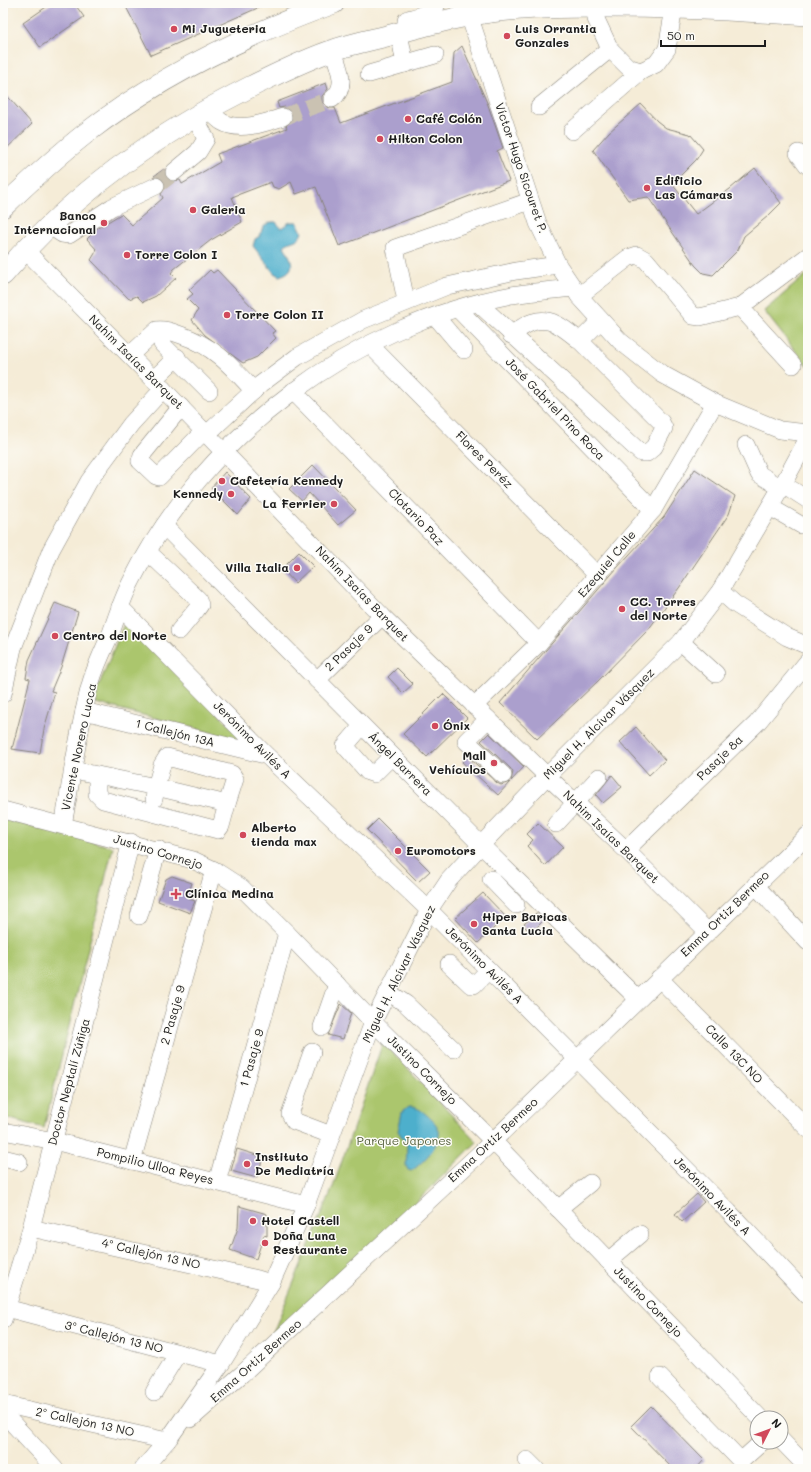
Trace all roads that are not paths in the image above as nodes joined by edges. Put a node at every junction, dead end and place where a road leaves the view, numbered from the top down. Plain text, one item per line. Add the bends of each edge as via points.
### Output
1 (334, 3) edge
2 (435, 3) edge
3 (596, 7) junction
4 (674, 8) junction
5 (468, 10) edge
6 (808, 15) edge
7 (399, 33) junction
8 (610, 49) junction
9 (333, 50) junction
10 (436, 55) dead end
11 (405, 64) junction
12 (641, 71) junction
13 (369, 74) dead end
14 (332, 99) tunnel mouth
15 (539, 106) dead end
16 (202, 113) junction
17 (283, 117) tunnel mouth
18 (572, 131) dead end
19 (174, 172) tunnel mouth
20 (156, 186) tunnel mouth
21 (530, 200) junction
22 (3, 207) edge
23 (50, 226) junction
24 (25, 250) junction
25 (808, 256) edge
26 (558, 265) junction
27 (3, 275) edge
28 (576, 292) junction
29 (406, 301) junction
30 (478, 303) junction
31 (740, 307) junction
32 (458, 309) junction
33 (436, 317) junction
34 (600, 321) junction
35 (511, 334) junction
36 (580, 341) junction
37 (162, 344) dead end
38 (370, 345) junction
39 (464, 350) dead end
40 (130, 355) junction
41 (177, 357) junction
42 (793, 365) dead end
43 (159, 384) junction
44 (209, 391) dead end
45 (254, 391) junction
46 (294, 391) junction
47 (715, 403) junction
48 (181, 407) junction
49 (206, 432) junction
50 (808, 433) edge
51 (808, 438) edge
52 (746, 445) dead end
53 (224, 450) junction
54 (782, 486) junction
55 (808, 500) edge
56 (770, 507) junction
57 (653, 510) junction
58 (801, 525) dead end
59 (164, 526) junction
60 (148, 552) junction
61 (598, 576) junction
62 (720, 591) junction
63 (120, 607) junction
64 (382, 616) junction
65 (179, 631) dead end
66 (681, 642) junction
67 (539, 643) junction
68 (808, 646) edge
69 (808, 661) edge
70 (716, 674) dead end
71 (316, 680) junction
72 (3, 694) edge
73 (474, 706) junction
74 (84, 711) junction
75 (488, 719) junction
76 (362, 726) junction
77 (266, 755) junction
78 (392, 756) junction
79 (73, 770) junction
80 (97, 775) junction
81 (503, 775) dead end
82 (547, 776) junction
83 (599, 777) dead end
84 (156, 787) junction
85 (575, 802) junction
86 (227, 804) junction
87 (3, 810) edge
88 (151, 812) junction
89 (556, 824) dead end
90 (63, 826) junction
91 (808, 835) edge
92 (131, 842) junction
93 (481, 845) junction
94 (158, 849) junction
95 (626, 850) junction
96 (214, 870) junction
97 (509, 873) junction
98 (755, 886) junction
99 (516, 905) dead end
100 (429, 910) junction
101 (139, 916) dead end
102 (707, 931) junction
103 (287, 933) junction
104 (808, 942) edge
105 (449, 964) dead end
106 (489, 970) junction
107 (659, 978) junction
108 (337, 984) junction
109 (388, 992) junction
110 (638, 1000) junction
111 (373, 1022) junction
112 (322, 1027) dead end
113 (453, 1049) dead end
114 (312, 1052) dead end
115 (578, 1059) junction
116 (808, 1129) edge
117 (3, 1131) edge
118 (331, 1135) junction
119 (493, 1140) junction
120 (54, 1141) junction
121 (132, 1161) junction
122 (217, 1182) junction
123 (590, 1183) dead end
124 (306, 1204) junction
125 (558, 1209) junction
126 (31, 1228) junction
127 (640, 1234) dead end
128 (608, 1261) junction
129 (271, 1283) junction
130 (808, 1296) edge
131 (5, 1306) edge
132 (178, 1353) junction
133 (221, 1364) junction
134 (660, 1376) dead end
135 (154, 1392) dead end
136 (3, 1404) edge
137 (752, 1410) edge
138 (3, 1413) edge
139 (168, 1439) junction
140 (789, 1448) edge
141 (753, 1450) edge
142 (737, 1465) edge
143 (808, 1468) edge
144 (55, 1469) edge
145 (143, 1469) edge

1 - 22 main road via 246,38 170,77 85,134 41,170
2 - 9 main road via 431,12 425,16 364,33
3 - 4 main road
3 - 5 main road
3 - 8 street via 596,19
4 - 6 main road
4 - 12 street via 667,50 656,64
5 - 7 main road
5 - 21 street, Víctor Hugo Sicouret P.
7 - 9 main road
7 - 11 street
8 - 12 street via 628,67
8 - 15 street
9 - 14 street via 342,87
9 - 16 main road via 266,80
10 - 11 street
11 - 13 street
12 - 18 street
16 - 17 street via 222,123 237,126 258,125
16 - 19 street via 206,139 198,152
16 - 23 main road via 141,150
20 - 23 street via 112,207 69,235 62,234
21 - 26 street, Víctor Hugo Sicouret P.
21 - 29 street via 396,248
23 - 24 main road
24 - 27 main road
24 - 40 street, Nahim Isaías Barquet
25 - 31 street
26 - 28 street, Víctor Hugo Sicouret P.
26 - 29 street via 447,286
28 - 30 street, Vicente Norero Lucca via 512,295
28 - 31 street via 636,254 646,260 693,316 700,317
28 - 34 street, Víctor Hugo Sicouret P.
29 - 45 street via 363,320 297,357
30 - 32 street, Vicente Norero Lucca
30 - 35 street
31 - 42 street
32 - 33 street, Vicente Norero Lucca
32 - 57 street, José Gabriel Pino Roca
33 - 38 street, Vicente Norero Lucca via 414,324
33 - 39 street
34 - 36 street
34 - 47 street, Víctor Hugo Sicouret P. via 641,359 662,374
35 - 36 street via 532,322 546,321 558,324
35 - 36 street via 641,452 647,453 654,447 664,428 661,422
37 - 41 street
38 - 46 street, Vicente Norero Lucca via 333,364
38 - 61 street, Flores Peréz
40 - 43 street, Nahim Isaías Barquet
40 - 45 street via 157,330 164,329 195,340 218,354
41 - 43 street
41 - 44 street
43 - 48 street, Nahim Isaías Barquet
43 - 72 street via 89,481 51,550 13,648
45 - 49 street
46 - 53 street, Vicente Norero Lucca
46 - 67 street, Clotario Paz
47 - 50 street, Víctor Hugo Sicouret P. via 780,430
47 - 57 street, Ezequiel Calle
48 - 49 street, Nahim Isaías Barquet
48 - 49 street via 140,461 159,477
49 - 53 street, Nahim Isaías Barquet
51 - 54 street, Miguel H. Alcívar Vásquez
52 - 54 street via 759,474
53 - 59 street, Vicente Norero Lucca
53 - 64 street, Nahim Isaías Barquet
54 - 55 street
54 - 56 street, Miguel H. Alcívar Vásquez
56 - 58 street
56 - 62 street, Miguel H. Alcívar Vásquez
57 - 61 street, Ezequiel Calle
59 - 60 street, Vicente Norero Lucca
59 - 71 street, Ángel Barrera
60 - 63 street, Vicente Norero Lucca
60 - 65 street via 198,599 200,605
61 - 67 street, Ezequiel Calle
62 - 66 street, Miguel H. Alcívar Vásquez
62 - 68 street via 787,637
63 - 74 street, Vicente Norero Lucca via 92,681
63 - 77 street, Jerónimo Avilés A
64 - 71 street, 2 Pasaje 9
64 - 73 street, Nahim Isaías Barquet
66 - 70 street
66 - 82 street, Miguel H. Alcívar Vásquez
67 - 73 street, Ezequiel Calle
69 - 95 street, Pasaje 8a via 757,722
71 - 76 street, Ángel Barrera
73 - 75 street, Nahim Isaías Barquet
74 - 77 street, 1 Callejón 13A
74 - 79 street, Vicente Norero Lucca
75 - 81 street via 466,742
75 - 82 street, Nahim Isaías Barquet
76 - 78 street, Ángel Barrera
76 - 78 street via 345,746 368,772 374,774
77 - 100 street, Jerónimo Avilés A
78 - 93 street, Ángel Barrera
79 - 80 street
79 - 90 street, Vicente Norero Lucca
80 - 84 street
80 - 88 street via 99,797
82 - 85 street, Nahim Isaías Barquet
82 - 93 street, Miguel H. Alcívar Vásquez
83 - 85 street
84 - 86 street
84 - 86 street via 167,757 232,774 235,779
84 - 88 street
85 - 89 street
85 - 95 street, Nahim Isaías Barquet
86 - 88 street via 218,830
87 - 90 street, Justino Cornejo
90 - 92 street, Justino Cornejo
91 - 98 street, Emma Ortiz Bermeo
92 - 94 street, Justino Cornejo
92 - 120 street, Doctor Neptalí Zúñiga
93 - 97 street, Ángel Barrera
93 - 100 street, Miguel H. Alcívar Vásquez via 449,880
94 - 96 street, Justino Cornejo
94 - 101 street
95 - 102 street, Nahim Isaías Barquet
96 - 103 street, Justino Cornejo via 242,888
96 - 121 street, 2 Pasaje 9
97 - 99 street via 494,882
97 - 110 street, Ángel Barrera
98 - 102 street, Emma Ortiz Bermeo
98 - 104 street
100 - 106 street, Jerónimo Avilés A
100 - 109 street, Miguel H. Alcívar Vásquez
102 - 107 street, Emma Ortiz Bermeo
103 - 108 street, Justino Cornejo
103 - 122 street, 1 Pasaje 9
105 - 106 street via 471,985
106 - 115 street, Jerónimo Avilés A
107 - 110 street, Emma Ortiz Bermeo
107 - 116 street, Calle 13C NO
108 - 111 street, Justino Cornejo
108 - 112 street
109 - 111 street, Miguel H. Alcívar Vásquez
109 - 113 street via 406,1004
110 - 115 street, Emma Ortiz Bermeo
111 - 118 street, Miguel H. Alcívar Vásquez
111 - 119 street, Justino Cornejo
114 - 118 street via 290,1114 294,1121
115 - 119 street, Emma Ortiz Bermeo
115 - 130 street, Jerónimo Avilés A
117 - 120 street, Pompilio Ulloa Reyes
118 - 124 street, Miguel H. Alcívar Vásquez
119 - 125 street, Justino Cornejo
119 - 139 street, Emma Ortiz Bermeo via 248,1369
120 - 121 street, Pompilio Ulloa Reyes
120 - 126 street, Doctor Neptalí Zúñiga
121 - 122 street, Pompilio Ulloa Reyes
122 - 124 street, Pompilio Ulloa Reyes
123 - 125 street
124 - 129 street, Miguel H. Alcívar Vásquez
125 - 128 street, Justino Cornejo
126 - 129 street, 4º Callejón 13 NO
126 - 131 street, Doctor Neptalí Zúñiga
127 - 128 street
128 - 137 street, Justino Cornejo
129 - 133 street, Miguel H. Alcívar Vásquez
131 - 132 street, 3º Callejón 13 NO
132 - 133 street, 3º Callejón 13 NO
132 - 135 street
133 - 139 street, Miguel H. Alcívar Vásquez
134 - 142 street
136 - 139 street, 2º Callejón 13 NO
138 - 144 street
139 - 145 street, Miguel H. Alcívar Vásquez
140 - 143 street
141 - 142 street

